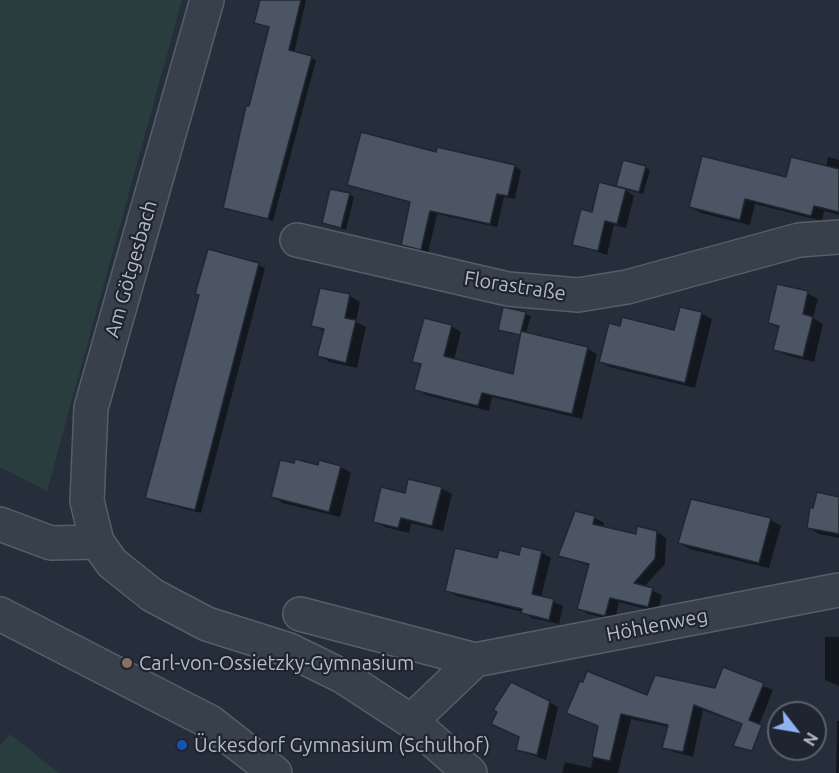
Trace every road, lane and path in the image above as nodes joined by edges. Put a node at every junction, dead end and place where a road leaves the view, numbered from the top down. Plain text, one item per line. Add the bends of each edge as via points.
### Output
1 (207, 0) edge
2 (839, 237) edge
3 (297, 240) dead end
4 (0, 524) edge
5 (98, 542) junction
6 (839, 590) edge
7 (0, 614) edge
8 (300, 614) dead end
9 (475, 660) junction
10 (411, 721) junction
11 (275, 773) edge
12 (470, 773) edge

1 - 5 street, Am Götgesbach via 91,408 87,501
2 - 3 street, Florastraße via 800,240 627,287 578,295 508,289
4 - 5 street via 51,543
5 - 10 street via 112,564 164,602 207,624 299,655 342,676
6 - 9 street, Höhlenweg
7 - 11 street via 210,722
8 - 9 street, Höhlenweg
9 - 10 street
10 - 12 street

